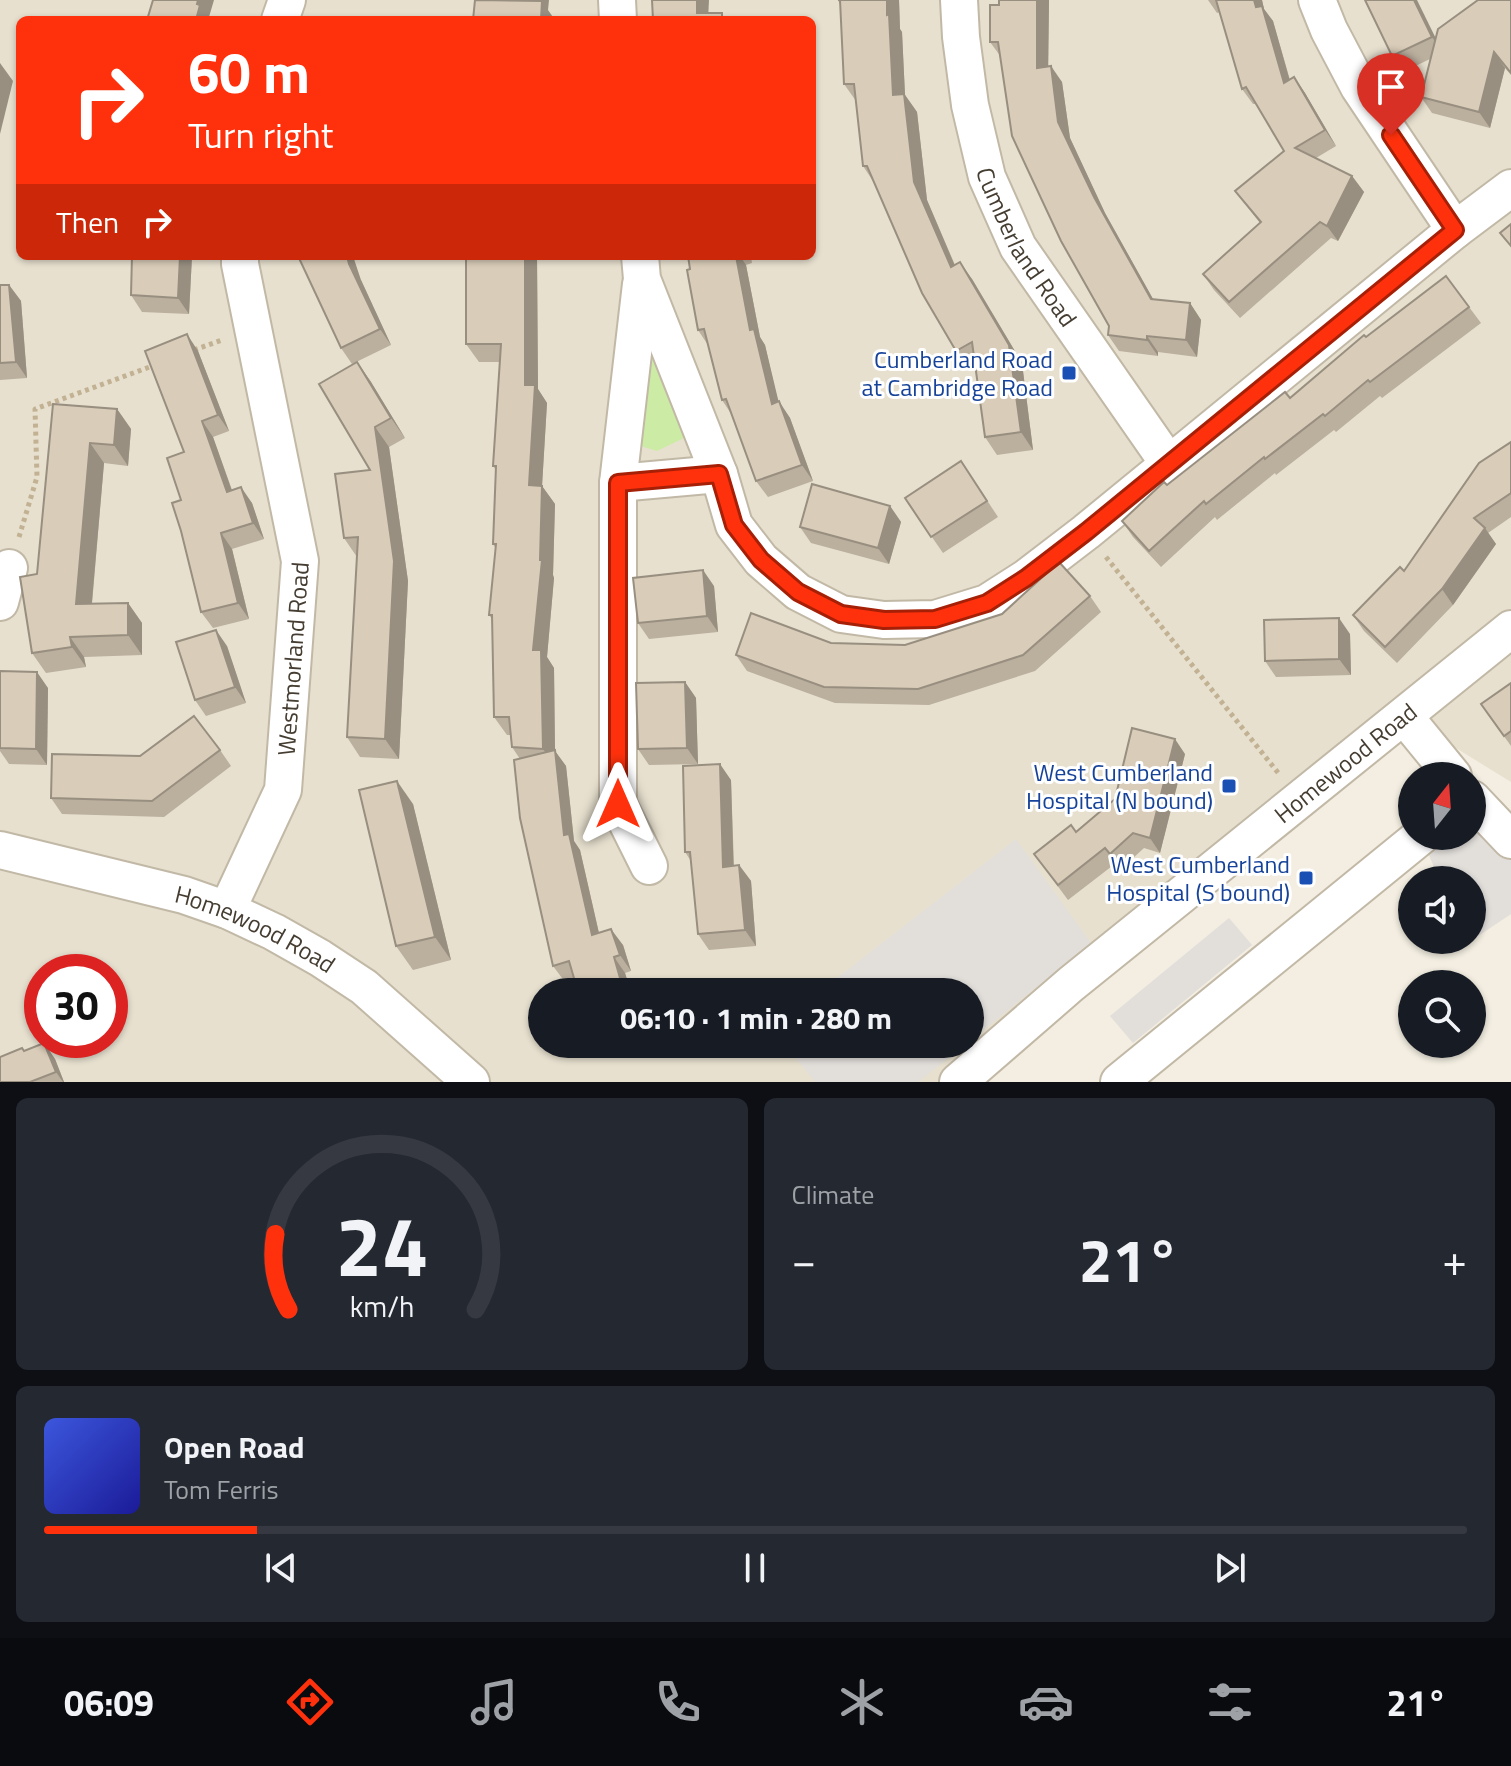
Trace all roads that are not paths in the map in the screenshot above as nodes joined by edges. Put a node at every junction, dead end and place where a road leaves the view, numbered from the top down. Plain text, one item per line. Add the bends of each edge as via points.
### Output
1 (959, 0) edge
2 (1317, 0) edge
3 (1511, 188) edge
4 (1455, 230) junction
5 (240, 260) edge
6 (641, 268) edge
7 (1169, 464) junction
8 (719, 474) junction
9 (618, 483) junction
10 (1511, 629) edge
11 (1404, 716) junction
12 (1442, 762) edge
13 (1486, 814) edge
14 (1511, 840) edge
15 (0, 850) edge
16 (1404, 850) edge
17 (649, 866) dead end
18 (227, 910) junction
19 (471, 1082) edge
20 (958, 1082) edge
21 (1119, 1082) edge

1 - 7 street, Cumberland Road via 980,148 1018,247
2 - 4 street via 1359,87
3 - 4 street
4 - 7 street
5 - 18 street, Westmorland Road via 300,561 283,790
6 - 8 street
6 - 9 street
7 - 8 street via 1026,578 987,603 935,619 841,614 798,592 761,560 734,525
8 - 9 street
9 - 17 street via 618,804
10 - 11 street, Homewood Road
11 - 12 street
11 - 20 street, Homewood Road via 1071,984
13 - 14 street
15 - 18 street, Homewood Road via 141,883
16 - 21 street
18 - 19 street, Homewood Road via 364,987

